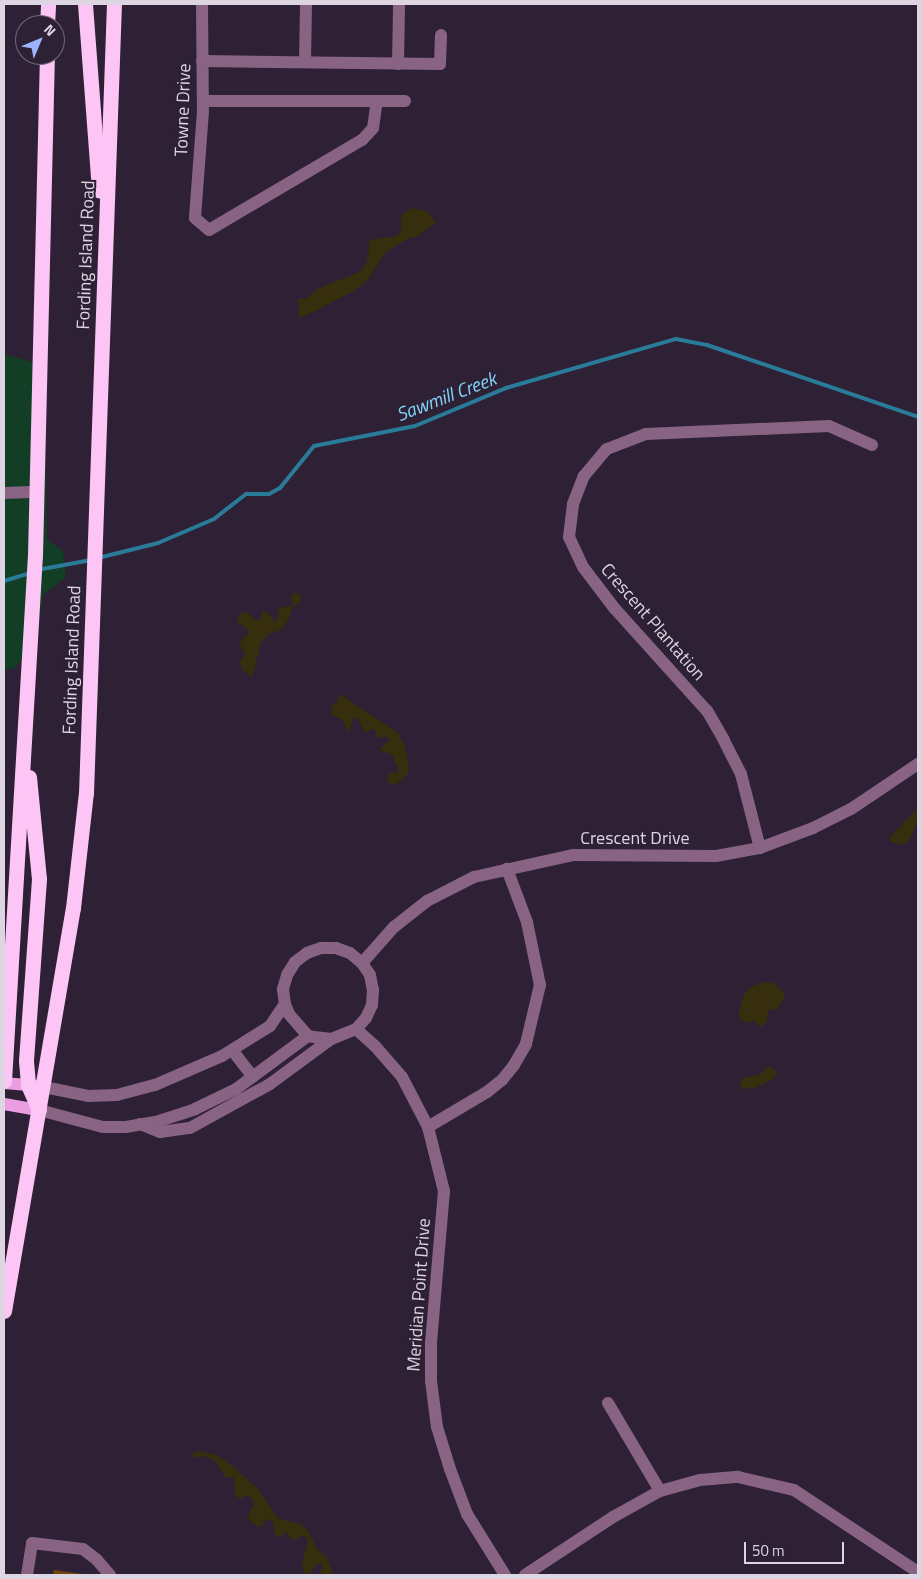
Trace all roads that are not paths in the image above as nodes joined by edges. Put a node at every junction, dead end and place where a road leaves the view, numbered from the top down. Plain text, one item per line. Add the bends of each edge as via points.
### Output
1 (85, 4) edge
2 (114, 4) edge
3 (202, 4) edge
4 (306, 4) edge
5 (399, 4) edge
6 (441, 36) dead end
7 (202, 61) junction
8 (305, 62) junction
9 (398, 64) junction
10 (47, 65) edge
11 (203, 101) junction
12 (377, 101) junction
13 (405, 101) dead end
14 (105, 266) junction
15 (872, 445) dead end
16 (37, 492) junction
17 (4, 493) edge
18 (25, 728) junction
19 (918, 764) edge
20 (760, 848) junction
21 (507, 869) junction
22 (15, 887) junction
23 (4, 937) edge
24 (362, 963) junction
25 (284, 1004) junction
26 (356, 1029) junction
27 (308, 1036) junction
28 (331, 1039) junction
29 (232, 1050) junction
30 (253, 1077) junction
31 (4, 1082) edge
32 (28, 1085) junction
33 (44, 1087) junction
34 (4, 1104) edge
35 (39, 1110) junction
36 (140, 1124) junction
37 (428, 1127) junction
38 (4, 1311) edge
39 (608, 1403) dead end
40 (660, 1491) junction
41 (918, 1572) edge
42 (27, 1575) edge
43 (110, 1575) edge
44 (505, 1575) edge
45 (524, 1575) edge

1 - 14 highway
2 - 14 highway, Fording Island Road
3 - 7 street, Towne Drive
4 - 8 street
5 - 9 street
6 - 9 street via 440,64
7 - 8 street
7 - 11 street, Towne Drive
8 - 9 street
10 - 16 highway
11 - 12 street
11 - 12 street, Towne Drive via 195,218 209,230 362,140 373,128
12 - 13 street
14 - 33 highway, Fording Island Road via 86,793 73,908
15 - 20 street, Crescent Plantation via 829,426 646,434 607,449 584,476 573,504 570,537 583,567 615,609 707,712 741,774
16 - 17 street
16 - 18 highway
18 - 22 highway
18 - 32 highway via 39,879 26,1061
19 - 20 street, Crescent Drive via 851,809
20 - 21 street, Crescent Drive via 716,856 573,855
21 - 24 street, Crescent Drive via 474,877 427,901 394,927
21 - 37 street via 527,922 540,984 526,1044 502,1080
22 - 23 highway
22 - 31 highway
24 - 25 street via 350,953 336,948 321,948 307,953 295,962 287,975
24 - 26 street via 370,975 372,1004
25 - 27 street
25 - 29 street via 270,1026
26 - 28 street
26 - 37 street, Meridian Point Drive via 402,1077
27 - 28 street
27 - 30 street
28 - 36 street via 270,1084 190,1128 160,1132
29 - 30 street
29 - 33 street via 191,1071 117,1095 89,1096
30 - 36 street via 195,1109
31 - 32 main road
32 - 33 main road
32 - 35 highway
33 - 35 highway, Fording Island Road
34 - 35 main road
35 - 36 street via 103,1127
35 - 38 highway, Fording Island Road
37 - 44 street, Meridian Point Drive via 444,1191 431,1343 430,1381 437,1427 467,1514
39 - 40 street
40 - 41 street via 700,1480 738,1477 794,1490
40 - 45 street via 613,1517
42 - 43 street via 32,1543 83,1549

